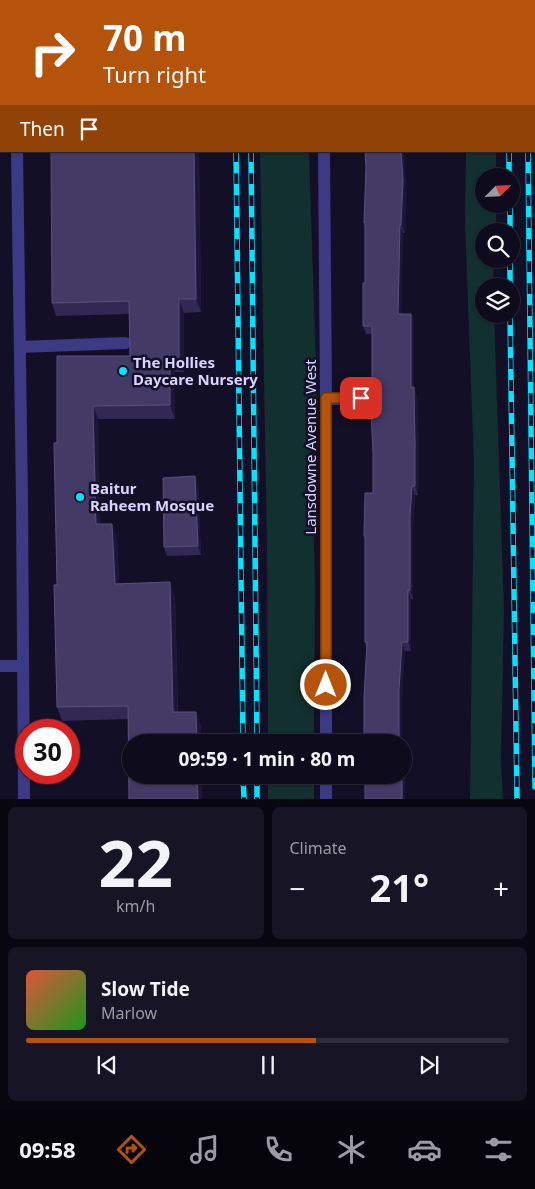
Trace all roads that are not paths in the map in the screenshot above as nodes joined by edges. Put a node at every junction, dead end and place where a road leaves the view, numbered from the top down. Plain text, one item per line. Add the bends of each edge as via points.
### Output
1 (17, 152) edge
2 (324, 152) edge
3 (125, 343) dead end
4 (20, 347) junction
5 (326, 398) junction
6 (361, 398) dead end
7 (0, 666) edge
8 (23, 666) junction
9 (326, 734) edge
10 (326, 784) edge
11 (24, 799) edge
12 (326, 799) edge

1 - 4 street
2 - 5 street, Lansdowne Avenue West
3 - 4 street
4 - 8 street
5 - 6 street
5 - 9 street, Lansdowne Avenue West
7 - 8 street
8 - 11 street
10 - 12 street

